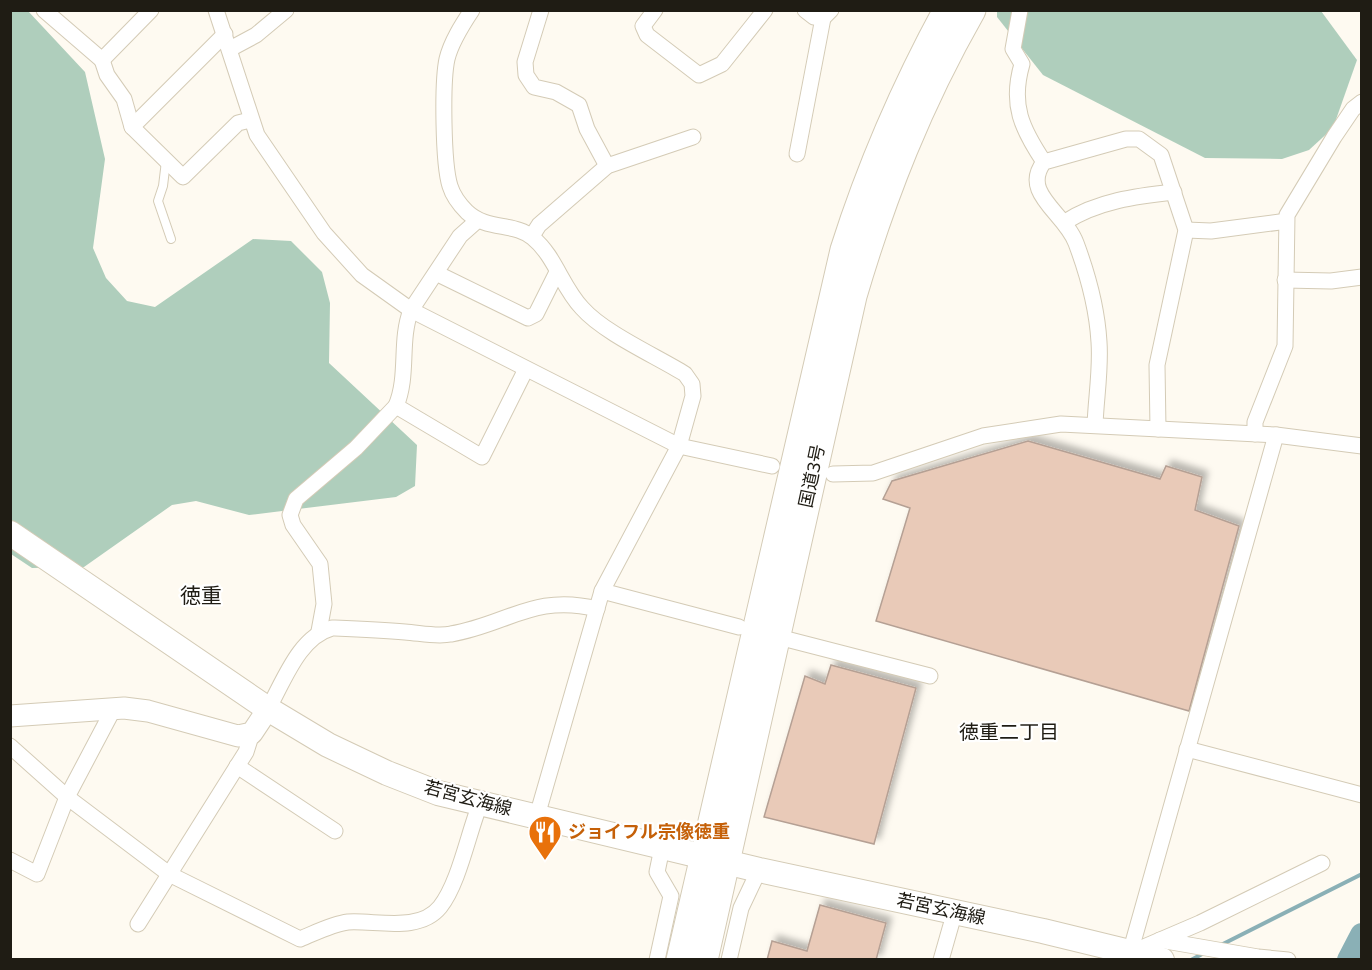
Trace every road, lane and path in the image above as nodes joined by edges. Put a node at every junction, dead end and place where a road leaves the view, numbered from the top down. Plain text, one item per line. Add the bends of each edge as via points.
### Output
1 (44, 10) edge
2 (151, 10) edge
3 (216, 10) edge
4 (286, 10) edge
5 (472, 10) edge
6 (541, 10) edge
7 (655, 10) edge
8 (765, 10) edge
9 (806, 10) edge
10 (947, 10) edge
11 (972, 10) edge
12 (1020, 10) edge
13 (827, 14) edge
14 (225, 34) junction
15 (230, 49) junction
16 (102, 60) junction
17 (1362, 102) edge
18 (250, 120) junction
19 (132, 128) junction
20 (693, 137) dead end
21 (796, 154) dead end
22 (166, 161) junction
23 (1044, 162) junction
24 (607, 166) junction
25 (1174, 192) junction
26 (478, 220) junction
27 (1065, 222) junction
28 (1280, 222) dead end
29 (1186, 231) junction
30 (532, 236) junction
31 (171, 239) dead end
32 (557, 272) junction
33 (436, 273) junction
34 (1362, 277) edge
35 (1285, 280) junction
36 (411, 310) junction
37 (526, 369) junction
38 (396, 406) junction
39 (1095, 425) junction
40 (1158, 429) junction
41 (1255, 434) junction
42 (1276, 435) junction
43 (679, 446) junction
44 (1362, 446) edge
45 (772, 466) dead end
46 (833, 474) dead end
47 (10, 533) edge
48 (602, 591) junction
49 (597, 609) junction
50 (739, 627) dead end
51 (319, 631) junction
52 (790, 640) dead end
53 (930, 676) dead end
54 (114, 708) junction
55 (268, 709) junction
56 (10, 716) edge
57 (252, 734) junction
58 (10, 746) edge
59 (1187, 749) junction
60 (237, 766) junction
61 (1362, 795) edge
62 (68, 798) junction
63 (480, 804) junction
64 (537, 816) junction
65 (335, 831) dead end
66 (662, 848) junction
67 (10, 860) edge
68 (715, 860) junction
69 (1322, 863) dead end
70 (759, 870) junction
71 (168, 874) junction
72 (955, 912) junction
73 (138, 924) dead end
74 (1149, 952) edge
75 (657, 960) edge
76 (680, 960) edge
77 (704, 960) edge
78 (729, 960) edge
79 (941, 960) edge
80 (1288, 960) edge

1 - 16 street
2 - 16 street
3 - 14 street
4 - 15 street via 256,35
5 - 26 street via 448,58 444,87 447,171 455,199
6 - 24 street via 525,62 526,75 534,87 556,92 579,105
7 - 8 street via 643,26 647,35 699,75 722,64
9 - 13 street via 814,17
10 - 68 highway, 国道3号 via 902,95 844,250
11 - 68 highway, 国道3号 via 899,156 853,296
12 - 23 street via 1013,49 1022,64 1016,84 1019,113 1026,134
13 - 21 street
14 - 15 street
14 - 19 street
15 - 18 street
16 - 19 street via 107,75 124,99
17 - 35 street via 1334,137 1287,215
18 - 22 street via 238,123 183,177
18 - 36 street via 324,233 362,274
19 - 22 street
20 - 24 street
22 - 31 lane via 158,201
23 - 25 street via 1126,139 1139,139 1161,155
23 - 27 street via 1036,172 1036,185
24 - 30 street via 539,225
25 - 27 street via 1133,196 1085,209
25 - 29 street
26 - 30 street
26 - 33 street via 460,236
27 - 39 street via 1075,238 1093,298 1099,343
28 - 29 street
29 - 40 street via 1157,365
30 - 32 street via 544,248
32 - 33 street via 536,314 528,318
32 - 43 street via 584,311 685,374 692,384 693,396
33 - 36 street
34 - 35 street
35 - 41 street via 1285,346 1254,422
36 - 37 street
36 - 38 street via 406,322 402,392
37 - 38 street via 482,457
37 - 43 street
38 - 51 street via 356,448 296,499 290,516 320,564 324,604
39 - 40 street
39 - 46 street via 1061,424 983,436 873,473
40 - 41 street
41 - 42 street
42 - 44 street
42 - 59 street
43 - 45 street
43 - 48 street
47 - 55 main road, 若宮玄海線
48 - 49 street
48 - 50 street
49 - 51 street via 546,605 448,635 332,628
49 - 64 street
51 - 55 street via 305,644
52 - 53 street
54 - 56 street
54 - 57 street via 148,711 238,736
54 - 62 street
55 - 57 street
55 - 63 main road, 若宮玄海線 via 328,745 387,773
57 - 60 street
58 - 62 street
59 - 61 street
59 - 74 street
60 - 65 street
60 - 71 street
62 - 67 street via 37,874
62 - 71 street
63 - 64 main road, 若宮玄海線
63 - 71 street via 453,882 440,908 423,920 346,922 300,939
64 - 66 main road, 若宮玄海線
66 - 68 main road, 若宮玄海線
66 - 75 street via 657,872 671,896
68 - 70 main road, 若宮玄海線
68 - 76 highway, 国道3号
68 - 77 highway, 国道3号
69 - 74 street
70 - 72 main road, 若宮玄海線
70 - 78 street via 741,908
71 - 73 street
72 - 74 main road, 若宮玄海線
72 - 79 street
74 - 80 street

